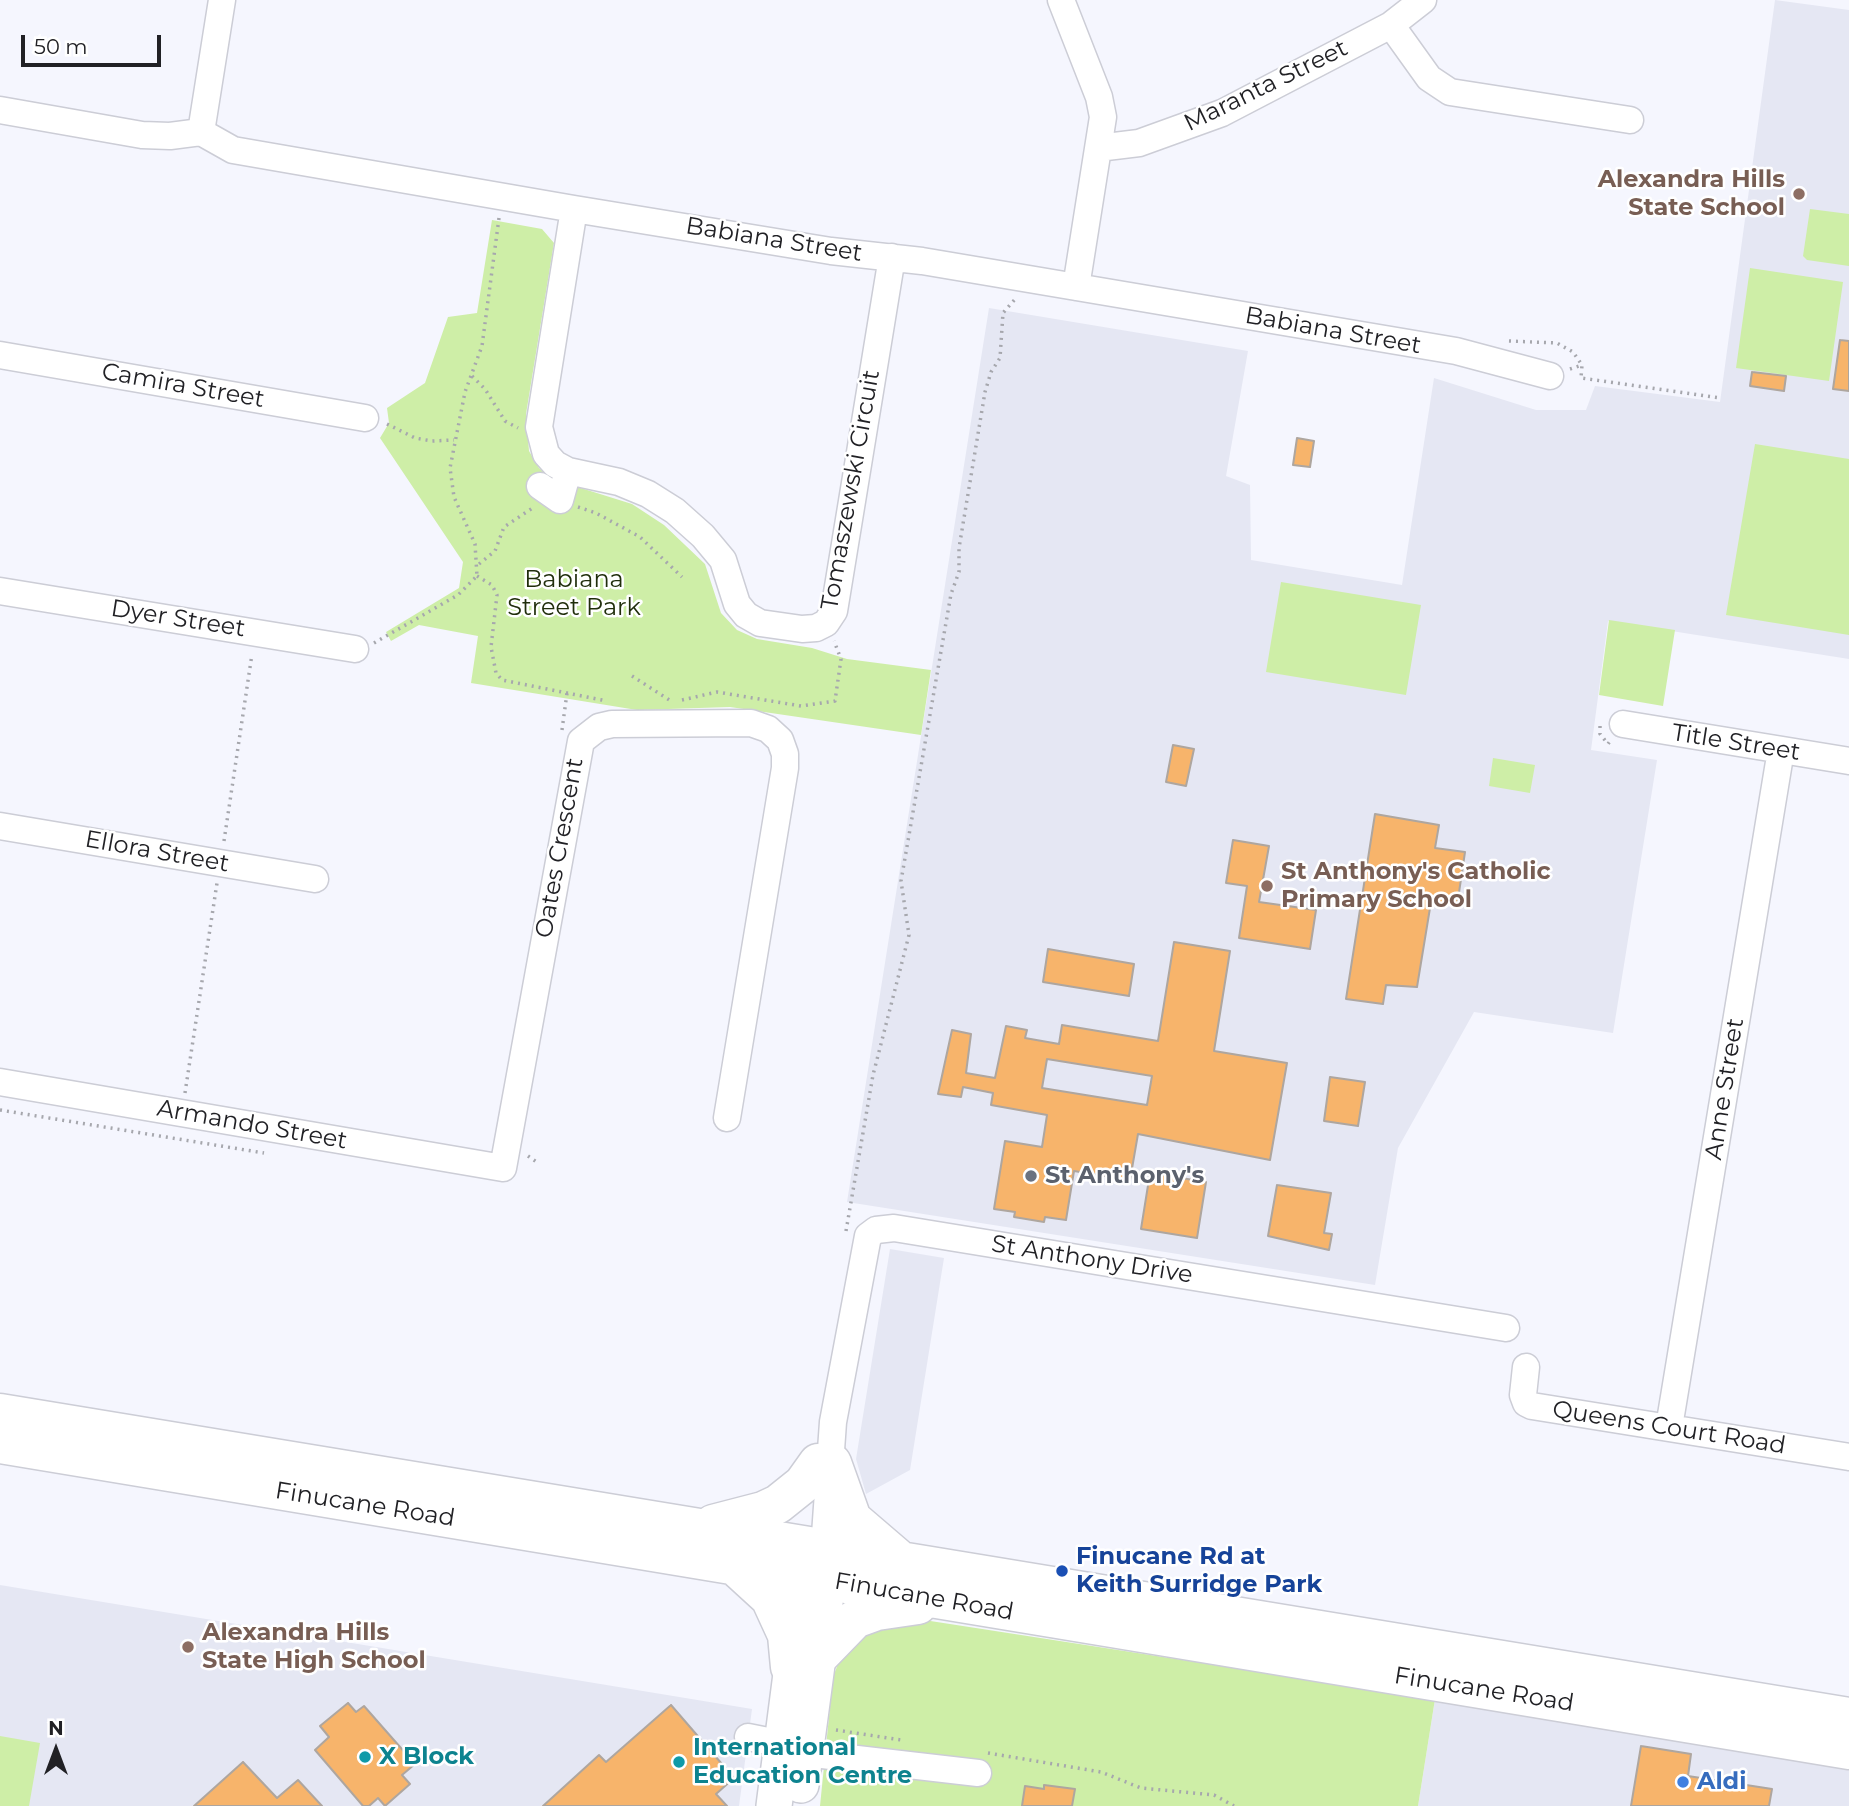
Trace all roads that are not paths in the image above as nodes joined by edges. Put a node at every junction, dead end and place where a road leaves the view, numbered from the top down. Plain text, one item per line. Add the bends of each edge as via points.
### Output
1 (222, 0) edge
2 (1061, 0) edge
3 (1423, 0) edge
4 (1391, 25) junction
5 (0, 110) edge
6 (1630, 120) dead end
7 (201, 132) junction
8 (1098, 148) junction
9 (574, 209) junction
10 (892, 257) junction
11 (1076, 287) junction
12 (0, 355) edge
13 (1550, 376) road end
14 (365, 418) road end
15 (568, 471) junction
16 (550, 493) road end
17 (0, 591) edge
18 (355, 649) road end
19 (1623, 724) dead end
20 (1781, 750) junction
21 (1849, 761) edge
22 (0, 826) edge
23 (314, 879) dead end
24 (0, 1082) edge
25 (727, 1118) dead end
26 (503, 1168) joint
27 (1506, 1328) dead end
28 (1526, 1367) dead end
29 (0, 1413) edge
30 (1669, 1427) junction
31 (0, 1444) edge
32 (1849, 1457) edge
33 (825, 1463) junction
34 (698, 1528) junction
35 (903, 1562) junction
36 (815, 1563) junction
37 (735, 1566) junction
38 (945, 1601) junction
39 (805, 1661) junction
40 (1849, 1717) edge
41 (748, 1737) dead end
42 (799, 1741) junction
43 (1849, 1750) edge
44 (977, 1762) road end
45 (774, 1806) edge
46 (798, 1806) edge

1 - 7 street
2 - 8 street via 1099,97 1103,117
3 - 4 street, Maranta Street
4 - 6 street via 1429,78 1450,92
4 - 8 street, Maranta Street via 1222,113 1139,143
5 - 7 street via 142,135
7 - 9 street, Babiana Street via 233,150
8 - 11 street
9 - 10 street, Babiana Street
9 - 15 street via 539,430 546,454
10 - 11 street, Babiana Street
10 - 15 street, Tomaszewski Circuit via 834,611 822,625 802,629 760,623 746,615 737,604 723,560 675,511 619,482
11 - 13 street, Babiana Street via 1456,351
12 - 14 street, Camira Street
15 - 16 street
17 - 18 street, Dyer Street
19 - 20 street, Title Street
20 - 21 street, Title Street
20 - 30 street, Anne Street
22 - 23 street, Ellora Street
24 - 26 street, Armando Street
25 - 26 street, Oates Crescent via 785,754 768,729 751,723 612,724 589,734 576,752
27 - 33 street, St Anthony Drive via 894,1228 876,1230 856,1238
28 - 30 street, Queens Court Road via 1523,1395 1532,1406
29 - 34 highway, Finucane Road
30 - 32 street, Queens Court Road
31 - 37 highway, Finucane Road
33 - 34 highway via 778,1504
33 - 35 highway via 852,1519
33 - 36 street
34 - 36 highway, Finucane Road
35 - 36 highway, Finucane Road
35 - 40 highway, Finucane Road
36 - 37 highway, Finucane Road
36 - 38 highway, Finucane Road
36 - 39 main road
37 - 39 highway via 769,1598
38 - 39 highway via 877,1611 855,1619
38 - 43 highway, Finucane Road
39 - 42 main road
41 - 42 street
42 - 44 street
42 - 45 main road
42 - 46 main road

